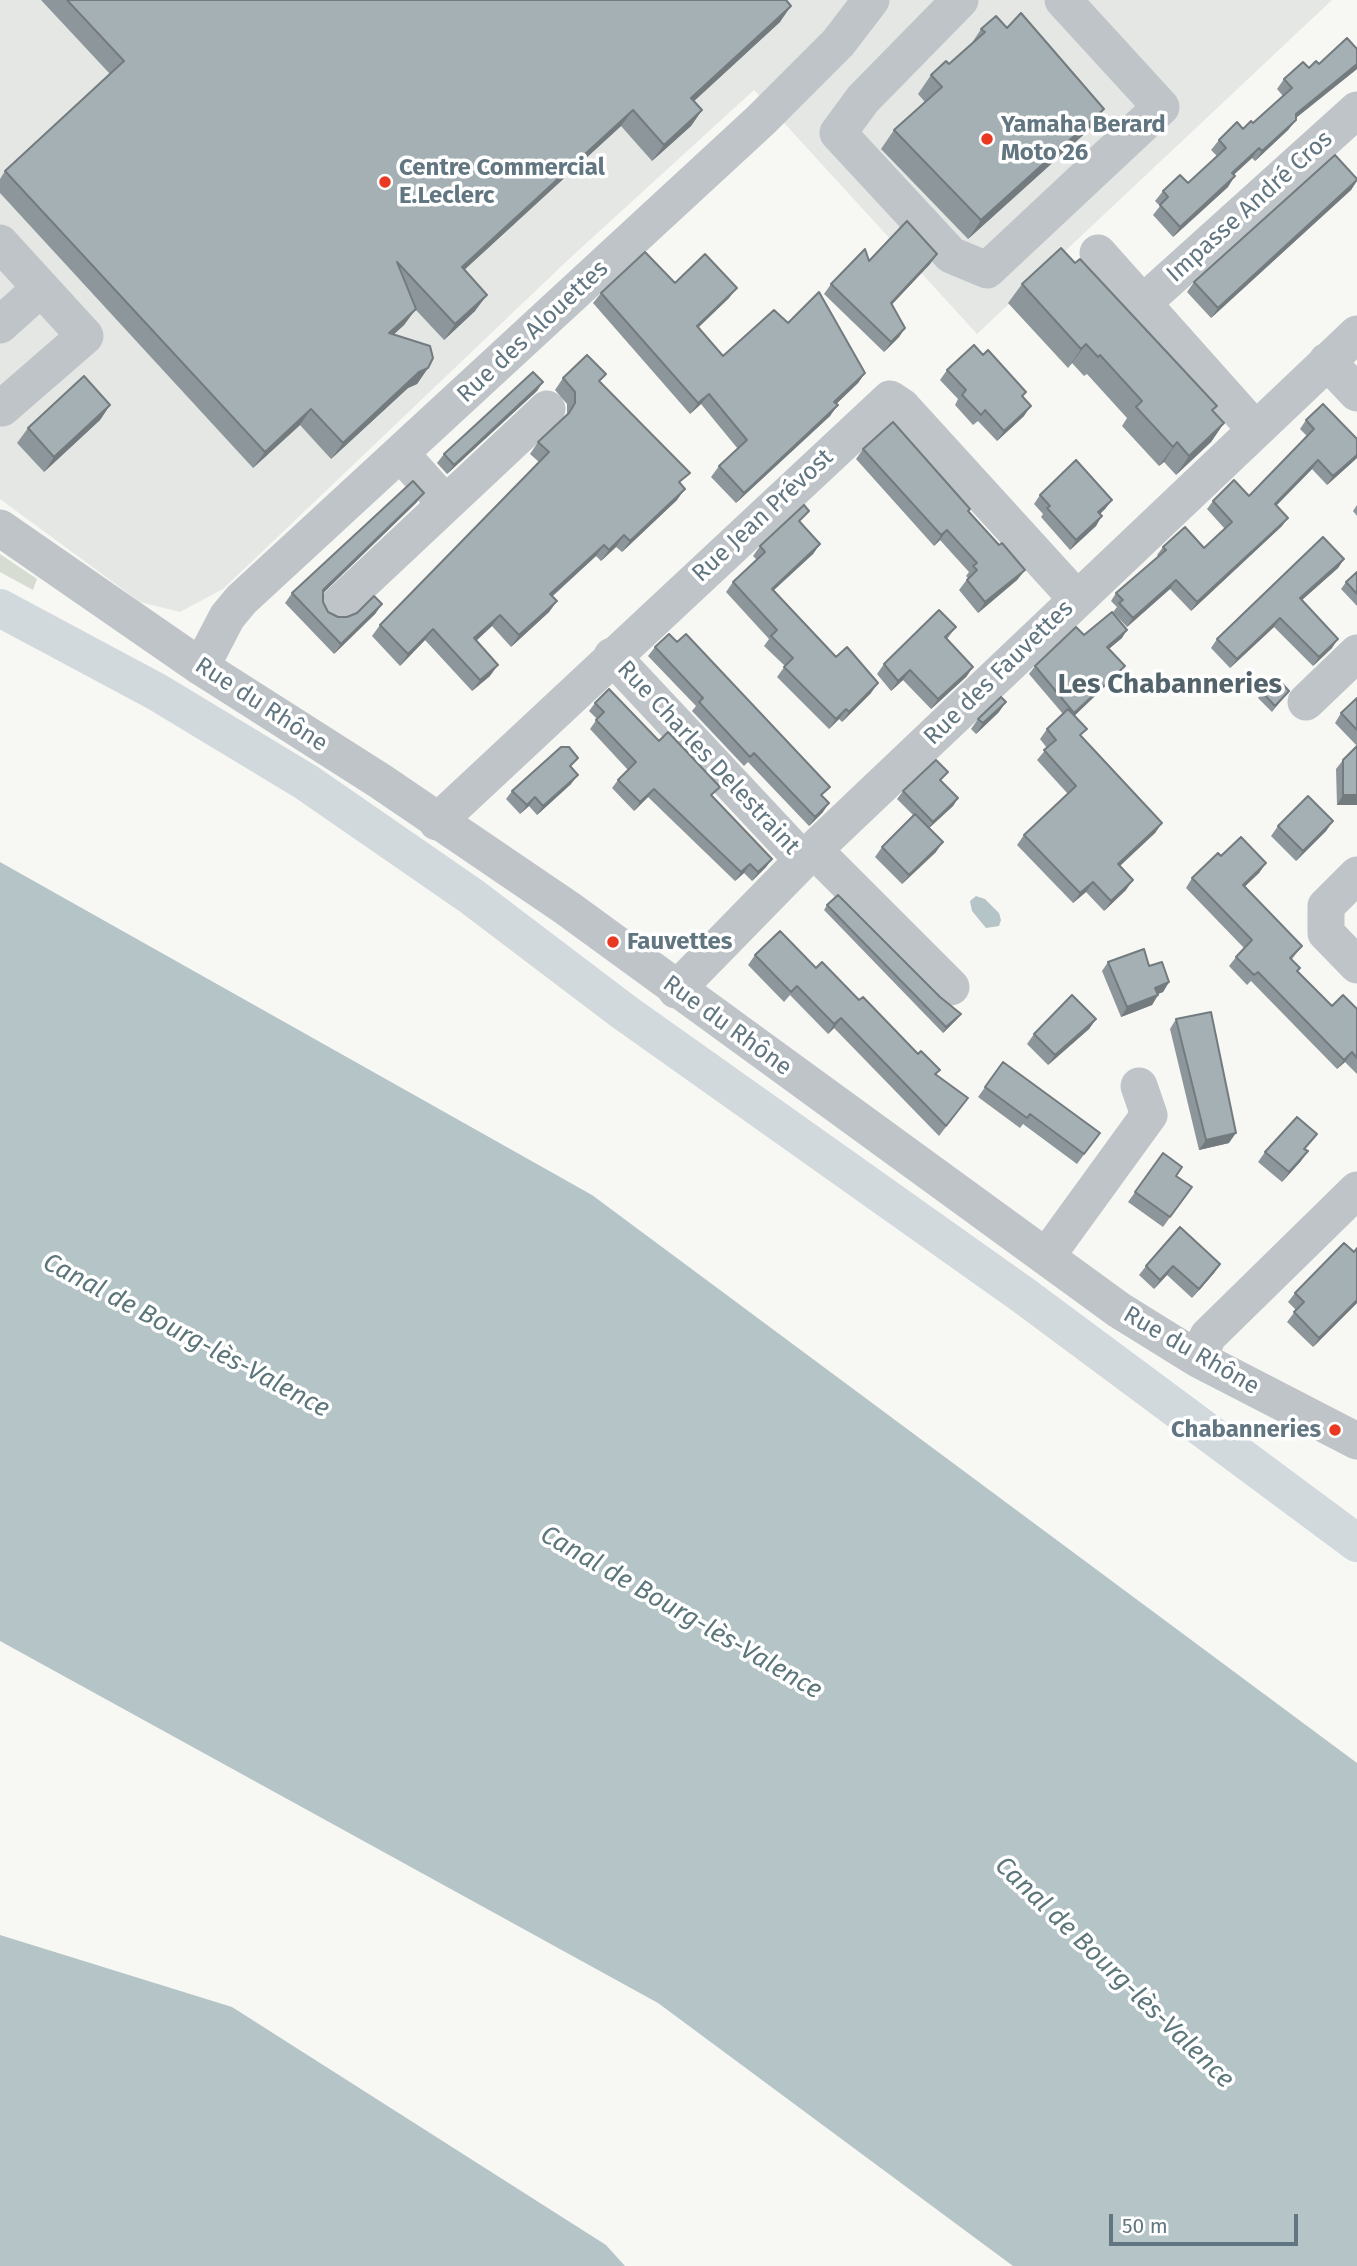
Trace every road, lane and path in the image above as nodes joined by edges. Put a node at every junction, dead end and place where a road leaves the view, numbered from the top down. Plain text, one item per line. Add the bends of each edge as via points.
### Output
1 (871, 0) edge
2 (960, 0) edge
3 (1063, 0) edge
4 (1357, 110) edge
5 (1, 246) edge
6 (1098, 253) dead end
7 (41, 288) junction
8 (1143, 303) junction
9 (0, 325) edge
10 (1357, 334) edge
11 (1327, 361) junction
12 (1357, 393) edge
13 (2, 408) dead end
14 (547, 409) dead end
15 (1255, 429) junction
16 (401, 454) junction
17 (445, 503) junction
18 (0, 528) edge
19 (1077, 599) junction
20 (336, 607) dead end
21 (0, 608) edge
22 (1357, 653) edge
23 (612, 656) junction
24 (201, 667) junction
25 (1306, 702) dead end
26 (438, 822) junction
27 (809, 855) junction
28 (1357, 875) edge
29 (1357, 965) edge
30 (951, 988) dead end
31 (676, 990) junction
32 (1139, 1086) dead end
33 (1357, 1190) edge
34 (1046, 1257) junction
35 (1198, 1359) junction
36 (1357, 1441) edge
37 (1357, 1543) edge

1 - 16 street, Rue des Alouettes via 838,43 761,120
2 - 3 street via 863,99 838,133 951,255 987,270 1161,107
4 - 8 street, Impasse André Cros
5 - 7 street
6 - 8 street
7 - 9 street
7 - 13 street via 85,336
8 - 15 street
10 - 11 street, Rue des Fauvettes
11 - 12 street
11 - 15 street, Rue des Fauvettes
14 - 17 street
15 - 19 street, Rue des Fauvettes
16 - 17 street
16 - 24 street, Rue des Alouettes via 241,600
17 - 20 street
18 - 24 street, Rue du Rhône
19 - 23 street, Rue Jean Prévost via 890,399
19 - 27 street, Rue des Fauvettes
21 - 37 main road via 158,692 317,790 471,896
22 - 25 street
23 - 26 street, Rue Jean Prévost
23 - 27 street, Rue Charles Delestraint
24 - 26 street, Rue du Rhône
26 - 31 street, Rue du Rhône via 567,908
27 - 30 street, Rue Charles Delestraint
27 - 31 street, Rue des Fauvettes
28 - 29 street via 1326,906 1326,933
31 - 34 street, Rue du Rhône
32 - 34 street via 1149,1115
33 - 35 street via 1208,1336
34 - 35 street, Rue du Rhône
35 - 36 street, Rue du Rhône

